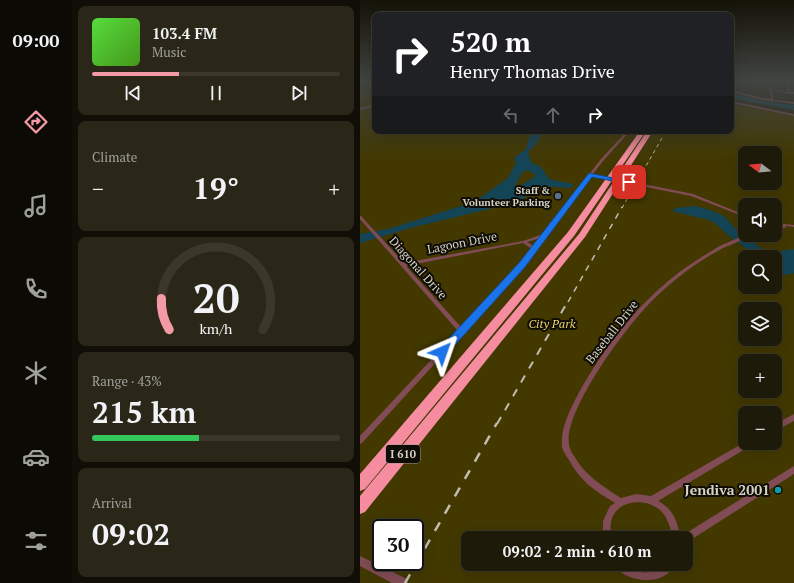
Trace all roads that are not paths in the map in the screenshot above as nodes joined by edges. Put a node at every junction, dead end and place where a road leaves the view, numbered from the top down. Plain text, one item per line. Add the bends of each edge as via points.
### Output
1 (760, 107) edge
2 (794, 114) edge
3 (626, 134) edge
4 (642, 134) edge
5 (647, 134) edge
6 (636, 147) junction
7 (591, 175) junction
8 (738, 214) edge
9 (360, 217) edge
10 (782, 225) edge
11 (793, 226) edge
12 (782, 227) edge
13 (545, 235) junction
14 (738, 240) edge
15 (524, 242) junction
16 (535, 249) junction
17 (403, 265) junction
18 (462, 332) junction
19 (442, 398) junction
20 (794, 417) edge
21 (782, 424) edge
22 (360, 441) edge
23 (738, 450) edge
24 (794, 470) edge
25 (360, 484) edge
26 (652, 500) junction
27 (621, 502) junction
28 (360, 507) edge
29 (607, 531) edge
30 (675, 531) edge
31 (693, 534) edge
32 (360, 561) edge
33 (372, 568) edge
34 (377, 571) joint
35 (626, 571) edge
36 (664, 571) edge
37 (651, 580) edge
38 (393, 583) edge
39 (403, 583) edge

1 - 2 street
3 - 7 street
4 - 6 highway, I 610
5 - 6 highway, I 610
6 - 19 highway, I 610
6 - 19 highway, I 610 via 592,221
7 - 8 street via 692,195
7 - 13 street
9 - 17 street, Diagonal Drive
10 - 11 street
11 - 12 street
13 - 15 street, Lagoon Drive
13 - 16 street
14 - 27 street, Baseball Drive via 711,253 679,275 645,305 616,338 594,370 580,398 567,431 566,448 587,480
15 - 16 street
15 - 17 street, Lagoon Drive
16 - 18 street
17 - 18 street, Diagonal Drive
18 - 22 street
19 - 25 highway, I 610
19 - 28 highway, I 610
20 - 21 street
23 - 26 street
24 - 31 street
26 - 27 street via 636,497
26 - 30 street via 663,507 671,518
27 - 29 street via 613,510 608,521
32 - 33 street
34 - 38 street
34 - 39 street
35 - 37 street
36 - 37 street

